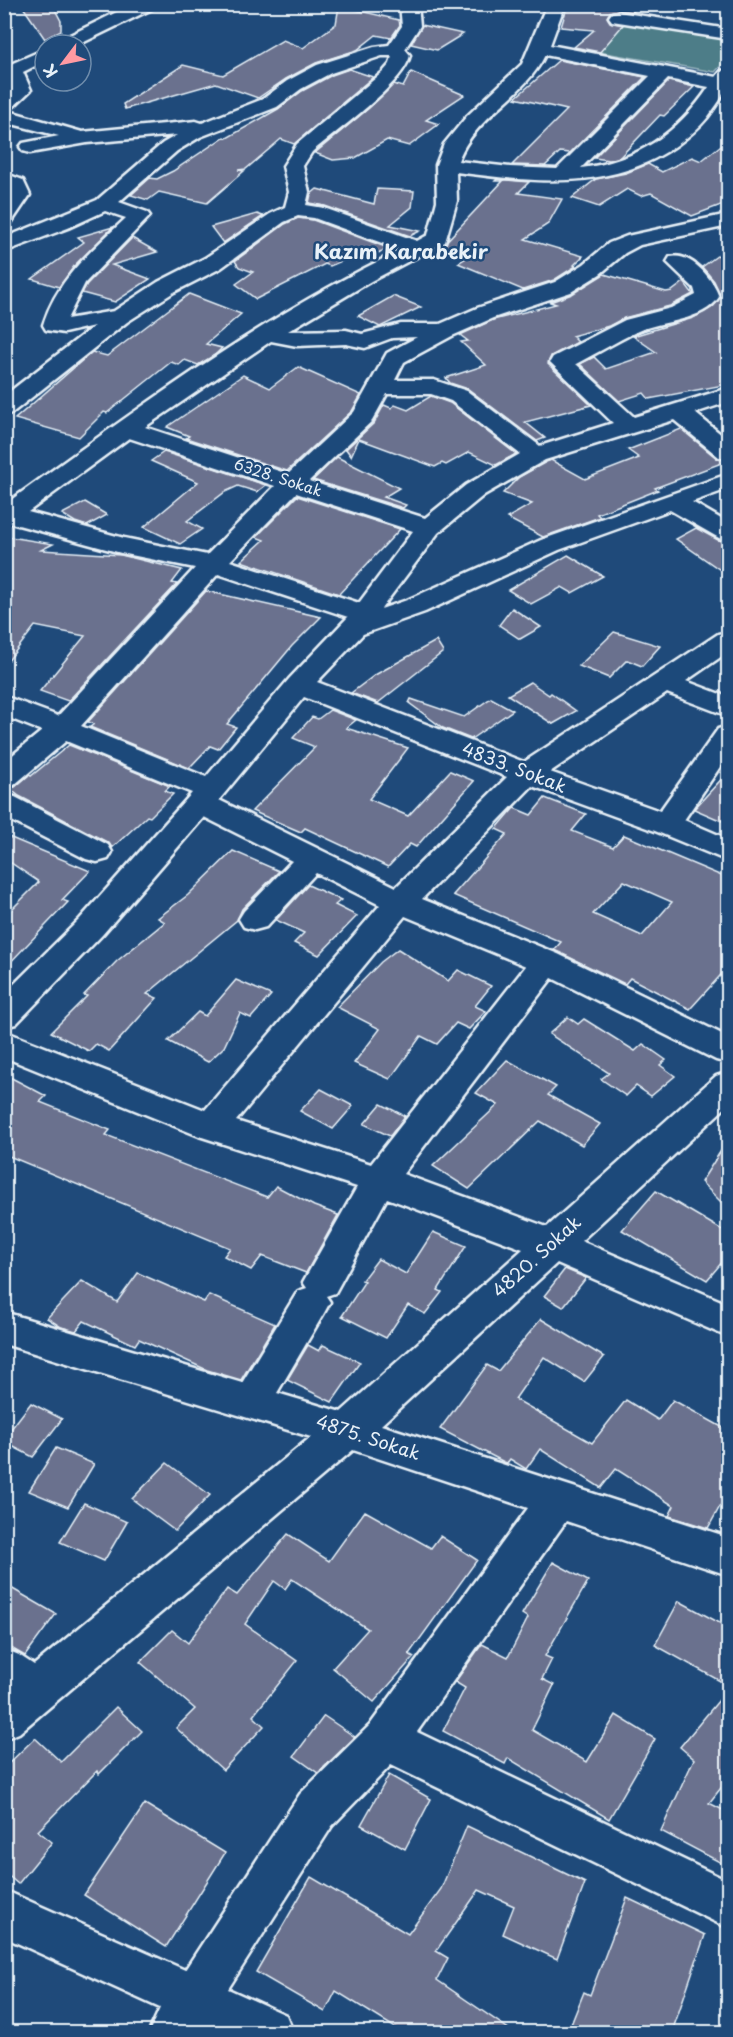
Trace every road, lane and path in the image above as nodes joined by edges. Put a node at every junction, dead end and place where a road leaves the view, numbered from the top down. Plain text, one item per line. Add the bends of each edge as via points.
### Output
1 (148, 4) edge
2 (409, 4) edge
3 (556, 4) edge
4 (618, 17) dead end
5 (89, 33) edge
6 (729, 34) edge
7 (538, 48) junction
8 (395, 50) junction
9 (33, 58) edge
10 (12, 66) edge
11 (663, 73) junction
12 (725, 80) edge
13 (4, 107) edge
14 (4, 117) edge
15 (213, 126) junction
16 (87, 137) junction
17 (30, 147) dead end
18 (446, 165) junction
19 (562, 177) junction
20 (4, 179) edge
21 (104, 204) junction
22 (295, 210) junction
23 (4, 219) edge
24 (729, 220) edge
25 (4, 246) edge
26 (617, 248) junction
27 (419, 249) junction
28 (678, 262) junction
29 (718, 272) dead end
30 (119, 317) junction
31 (444, 331) junction
32 (269, 334) junction
33 (381, 387) junction
34 (729, 394) edge
35 (4, 408) edge
36 (678, 411) junction
37 (630, 426) junction
38 (126, 429) junction
39 (729, 452) edge
40 (536, 455) junction
41 (729, 482) edge
42 (293, 483) junction
43 (673, 502) junction
44 (6, 515) edge
45 (429, 528) junction
46 (729, 533) edge
47 (213, 564) junction
48 (358, 620) junction
49 (729, 640) edge
50 (663, 682) junction
51 (299, 685) junction
52 (4, 705) edge
53 (729, 707) edge
54 (62, 729) junction
55 (729, 735) edge
56 (527, 774) junction
57 (4, 778) edge
58 (206, 797) junction
59 (4, 804) edge
60 (666, 824) junction
61 (729, 851) edge
62 (97, 852) dead end
63 (312, 859) junction
64 (400, 902) junction
65 (255, 919) dead end
66 (547, 962) junction
67 (4, 1015) edge
68 (4, 1042) edge
69 (729, 1051) edge
70 (729, 1085) edge
71 (211, 1126) junction
72 (378, 1180) junction
73 (551, 1244) junction
74 (729, 1321) edge
75 (4, 1328) edge
76 (251, 1402) junction
77 (347, 1431) junction
78 (557, 1500) junction
79 (729, 1556) edge
80 (15, 1692) edge
81 (386, 1740) junction
82 (729, 1905) edge
83 (4, 1913) edge
84 (185, 2015) edge
85 (268, 2032) edge

1 - 5 street
2 - 8 street via 411,26
3 - 7 street
4 - 6 street
7 - 11 street
7 - 18 street via 530,67 454,144
8 - 15 street via 324,69 270,103
8 - 22 street via 401,55 390,76 304,148 293,166 299,192
9 - 10 street
10 - 13 street via 22,90
11 - 12 street
11 - 19 street
12 - 19 street via 687,128 651,152 617,168
14 - 16 street
15 - 16 street
15 - 21 street via 170,147
16 - 17 street
18 - 19 street
18 - 27 street via 447,201 438,238
20 - 23 street via 16,184 20,195
21 - 25 street
21 - 30 street via 140,216 71,286 54,325
22 - 27 street via 317,212
22 - 30 street
24 - 26 street via 634,240
26 - 28 street
26 - 31 street via 563,287
27 - 32 street via 354,281
28 - 29 street
28 - 37 street via 704,285 708,297 692,309 636,324 561,362
30 - 35 street
31 - 32 street via 411,329 377,334 365,341
31 - 33 street via 395,358
32 - 38 street
33 - 40 street via 434,387 459,396
33 - 42 street via 363,416
34 - 36 street
36 - 37 street
36 - 39 street
37 - 40 street
38 - 42 street, 6328. Sokak
38 - 44 street
40 - 45 street via 475,490
41 - 43 street
42 - 45 street, 6328. Sokak
42 - 47 street
43 - 46 street
43 - 48 street via 550,545 416,606
44 - 47 street
45 - 48 street
47 - 48 street
47 - 54 street
48 - 51 street
49 - 50 street
50 - 53 street
50 - 56 street
51 - 56 street, 4833. Sokak
51 - 58 street
52 - 54 street
54 - 57 street
54 - 58 street
55 - 60 street
56 - 60 street, 4833. Sokak
56 - 64 street
58 - 63 street
58 - 67 street via 91,927
59 - 62 street
60 - 61 street, 4833. Sokak
63 - 64 street
63 - 65 street
64 - 66 street
64 - 71 street
66 - 69 street
66 - 72 street
68 - 71 street
70 - 73 street, 4820. Sokak
71 - 72 street
72 - 73 street
72 - 76 street
73 - 74 street
73 - 77 street, 4820. Sokak
75 - 76 street, 4875. Sokak
76 - 77 street, 4875. Sokak
77 - 78 street, 4875. Sokak
77 - 80 street, 4820. Sokak
78 - 79 street, 4875. Sokak
78 - 81 street
81 - 82 street
81 - 84 street via 316,1810
83 - 84 street
84 - 85 street

